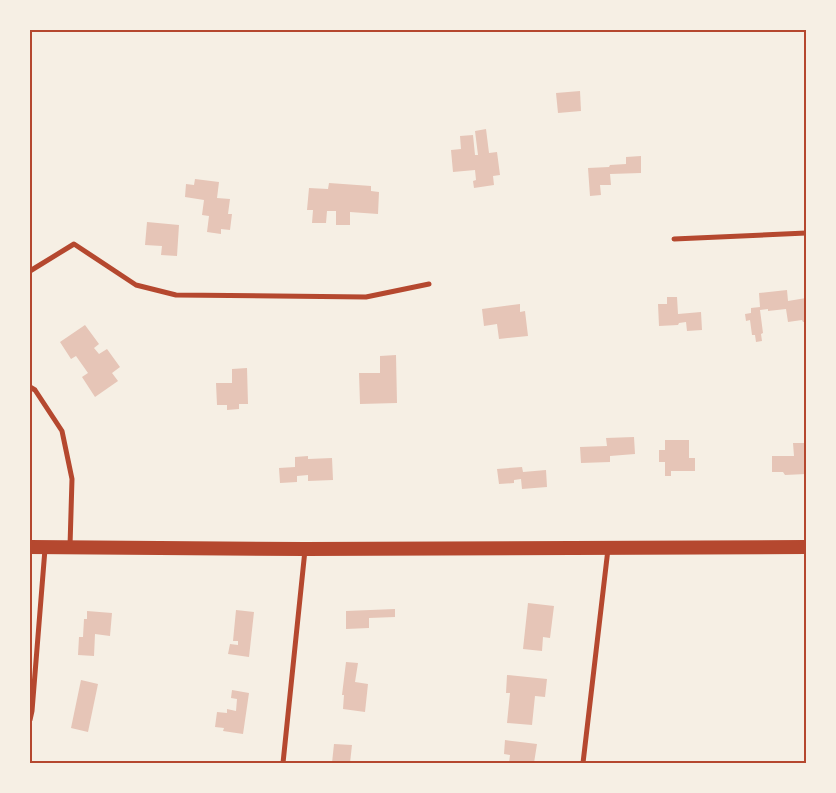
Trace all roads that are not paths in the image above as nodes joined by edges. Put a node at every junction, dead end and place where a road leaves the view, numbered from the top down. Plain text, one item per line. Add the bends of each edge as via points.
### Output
1 (806, 233) edge
2 (674, 239) dead end
3 (30, 271) edge
4 (429, 284) dead end
5 (30, 387) edge
6 (45, 546) junction
7 (30, 547) edge
8 (70, 547) junction
9 (806, 547) edge
10 (608, 548) junction
11 (306, 549) junction
12 (30, 720) edge
13 (283, 763) edge
14 (582, 763) edge

1 - 2 street
3 - 4 street via 74,244 136,285 176,295 366,297
5 - 8 street via 62,431 72,479
6 - 7 highway
6 - 8 highway
6 - 12 street
8 - 11 highway
9 - 10 highway
10 - 11 highway
10 - 14 street
11 - 13 street

